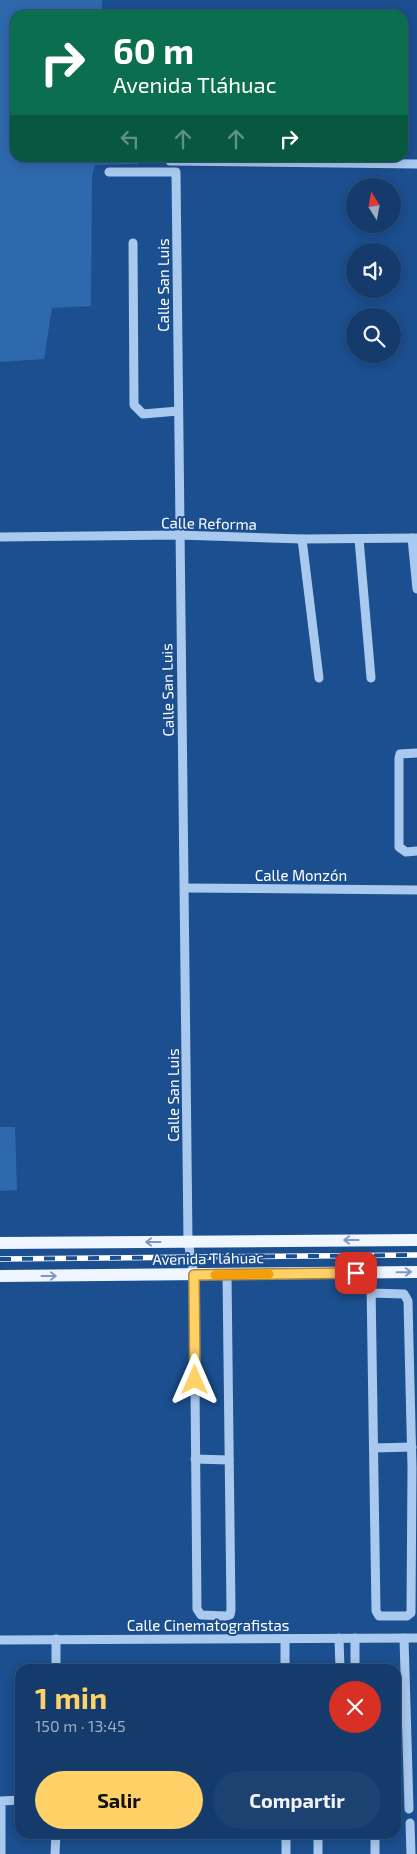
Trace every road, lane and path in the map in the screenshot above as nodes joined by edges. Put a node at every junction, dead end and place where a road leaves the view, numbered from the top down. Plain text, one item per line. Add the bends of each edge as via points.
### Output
1 (173, 162) edge
2 (254, 162) edge
3 (417, 164) edge
4 (109, 172) dead end
5 (176, 172) junction
6 (133, 242) dead end
7 (178, 412) junction
8 (178, 535) junction
9 (0, 537) edge
10 (415, 538) edge
11 (302, 539) junction
12 (359, 539) junction
13 (417, 589) edge
14 (319, 678) dead end
15 (371, 678) dead end
16 (417, 754) edge
17 (417, 851) edge
18 (185, 888) junction
19 (417, 890) edge
20 (417, 1240) edge
21 (188, 1241) junction
22 (0, 1243) edge
23 (417, 1272) edge
24 (371, 1273) junction
25 (227, 1274) junction
26 (194, 1275) junction
27 (0, 1276) edge
28 (371, 1293) junction
29 (412, 1447) junction
30 (374, 1448) junction
31 (195, 1459) junction
32 (229, 1460) junction
33 (339, 1638) junction
34 (355, 1638) junction
35 (404, 1638) junction
36 (417, 1638) edge
37 (56, 1639) junction
38 (285, 1639) junction
39 (0, 1640) edge
40 (56, 1664) edge
41 (285, 1664) edge
42 (340, 1664) edge
43 (355, 1664) edge
44 (407, 1720) junction
45 (401, 1721) edge
46 (15, 1800) edge
47 (409, 1809) dead end
48 (410, 1823) dead end
49 (56, 1839) edge
50 (286, 1839) edge
51 (318, 1839) edge
52 (375, 1839) edge
53 (0, 1854) edge
54 (55, 1854) edge
55 (286, 1854) edge
56 (318, 1854) edge
57 (375, 1854) edge
58 (411, 1854) edge

1 - 5 street, Calle San Luis
2 - 3 street, Calle San Luis
4 - 5 street
5 - 7 street, Calle San Luis
6 - 7 street via 134,405 143,414
7 - 8 street, Calle San Luis
8 - 9 street, Calle Reforma
8 - 11 street, Calle Reforma
8 - 18 street, Calle San Luis
10 - 12 street, Calle Reforma
10 - 13 street
11 - 12 street, Calle Reforma
11 - 14 street
12 - 15 street
16 - 17 street via 400,754 399,758 399,848 406,852
18 - 19 street, Calle Monzón
18 - 21 street, Calle San Luis
20 -> 21 main road, Avenida Tláhuac
21 -> 22 main road, Avenida Tláhuac
21 - 26 street, Calle San Luis
24 -> 23 main road, Avenida Tláhuac
24 - 25 main road, Avenida Tláhuac
24 - 28 street
25 - 26 main road, Avenida Tláhuac
25 - 32 street
27 -> 26 main road, Avenida Tláhuac
26 - 31 street, Calle San Luis
28 - 29 street via 404,1294 408,1300
28 - 30 street
29 - 30 street
29 - 30 street via 411,1613 407,1616 379,1616 376,1611
31 - 32 street
31 - 32 street, Calle San Luis via 197,1609 201,1615 226,1616 231,1610
33 - 34 street, Calle Cinematografistas
33 - 38 street, Calle Cinematografistas
33 - 42 street
34 - 35 street, Calle Cinematografistas
34 - 43 street
35 - 36 street, Calle Cinematografistas
35 - 44 street
37 - 38 street, Calle Cinematografistas
37 - 39 street, Calle Cinematografistas
37 - 40 street
38 - 41 street
44 - 45 street
44 - 47 street
46 - 53 street via 2,1801
48 - 58 street
49 - 54 street
50 - 55 street
51 - 56 street
52 - 57 street

